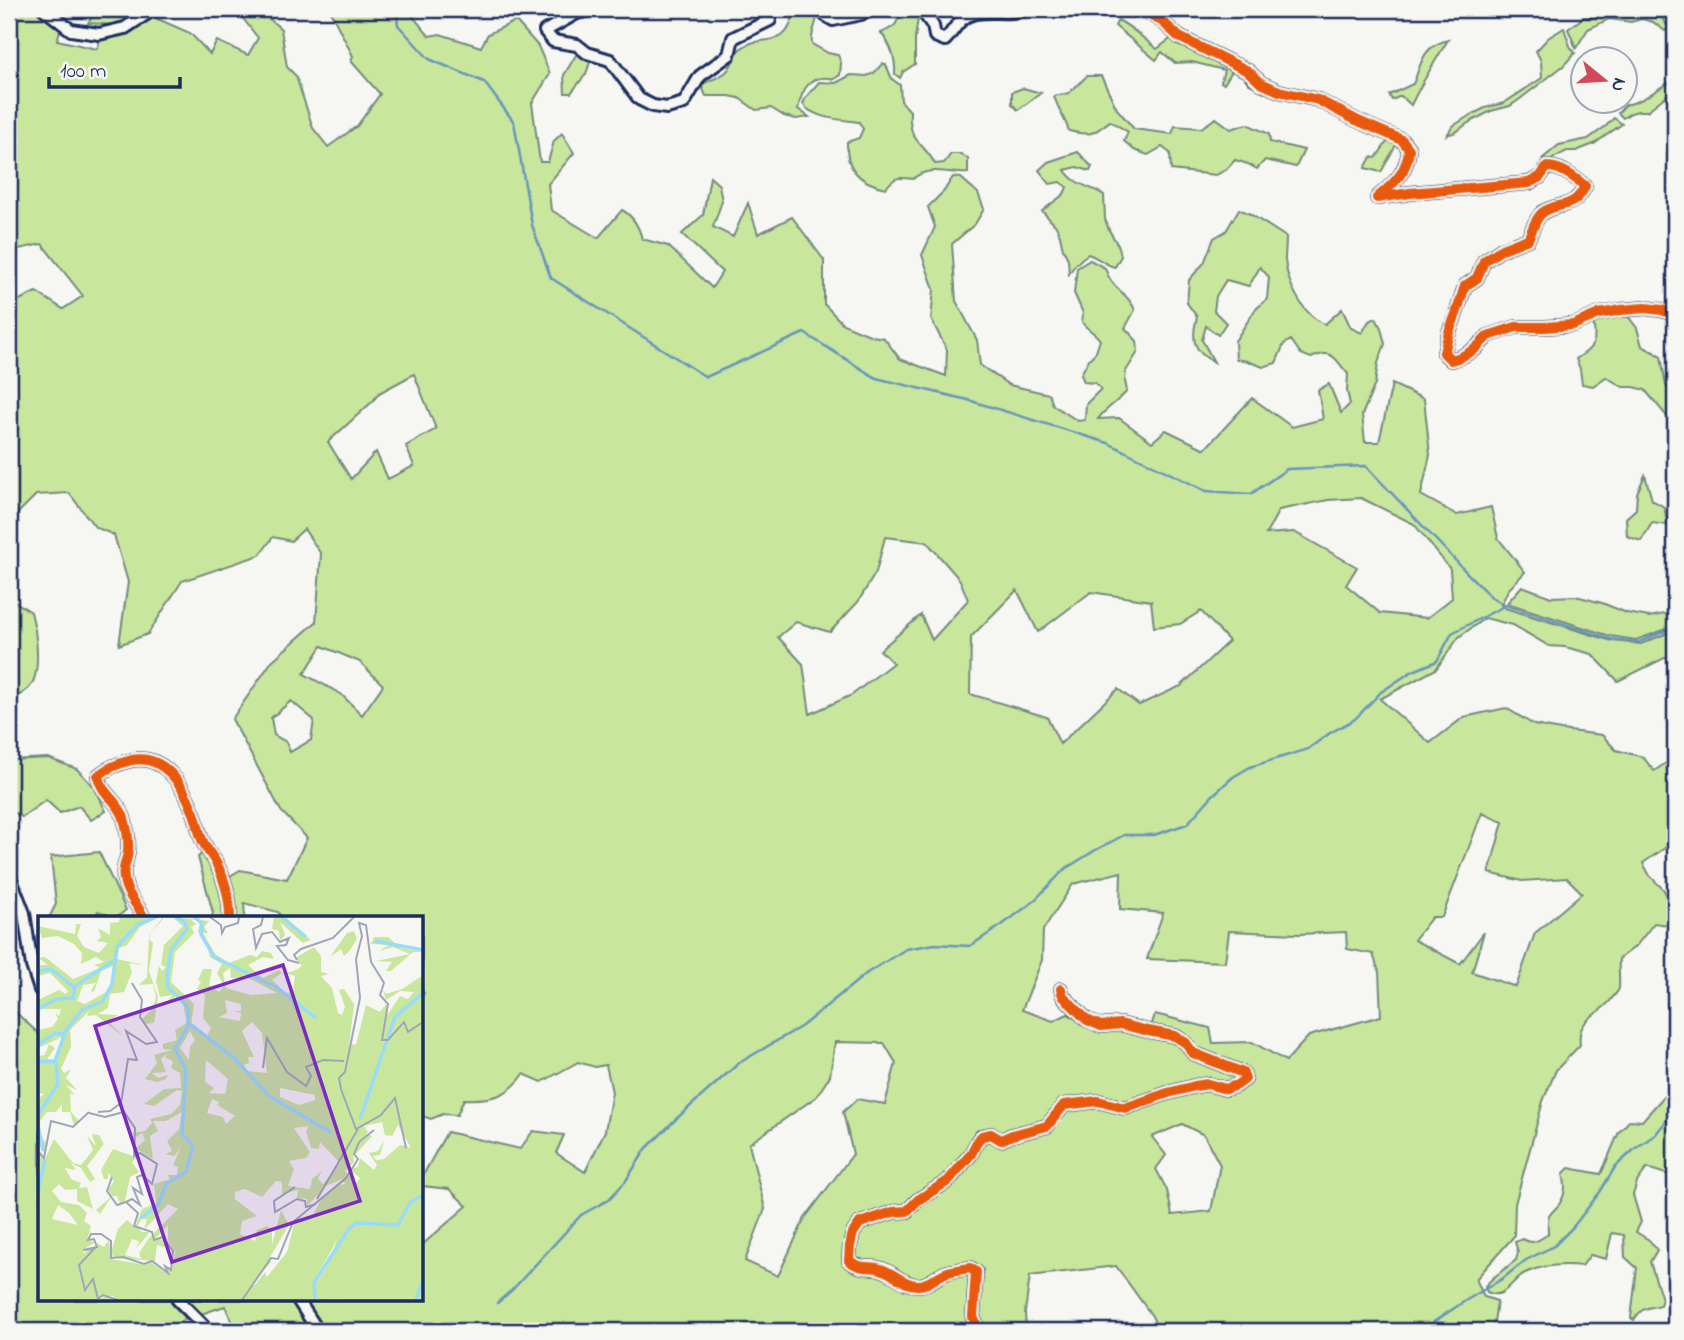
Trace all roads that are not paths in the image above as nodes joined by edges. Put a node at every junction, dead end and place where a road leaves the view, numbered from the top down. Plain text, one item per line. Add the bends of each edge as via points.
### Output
1 (44, 9) edge
2 (154, 9) edge
3 (596, 9) edge
4 (770, 9) edge
5 (824, 9) edge
6 (876, 9) edge
7 (921, 9) edge
8 (1025, 9) edge
9 (1142, 9) edge
10 (1675, 315) edge
11 (9, 874) edge
12 (143, 916) edge
13 (230, 916) edge
14 (38, 984) edge
15 (1061, 989) dead end
16 (180, 1302) edge
17 (299, 1302) edge
18 (207, 1331) edge
19 (318, 1331) edge
20 (979, 1331) edge

1 - 2 street via 71,30 99,34 125,28
3 - 4 street via 577,13 545,31 553,41 577,45 610,60 639,99 667,108 684,103 700,76 729,55 733,38 770,20
5 - 6 street via 833,20
7 - 8 street via 935,36 944,40 964,18
9 - 10 street via 1179,37 1248,71 1261,83 1318,100 1402,140 1409,149 1408,163 1377,198 1529,183 1546,167 1554,167 1585,186 1580,197 1543,212 1528,239 1484,261 1477,278 1465,286 1449,332 1444,353 1451,360 1475,349 1488,336 1516,327 1573,325 1599,314 1645,307
11 - 14 street via 24,913
12 - 13 street via 125,885 128,841 122,813 98,776 123,762 141,759 163,766 179,783 202,840 225,880
15 - 20 street via 1087,1020 1175,1036 1193,1054 1243,1073 1245,1079 1226,1089 1195,1086 1125,1108 1098,1101 1064,1105 1047,1126 1001,1140 991,1134 982,1136 948,1181 907,1211 860,1223 853,1233 849,1261 859,1267 878,1268 917,1285 946,1273 970,1268 976,1272 974,1317
16 - 18 street
17 - 19 street

